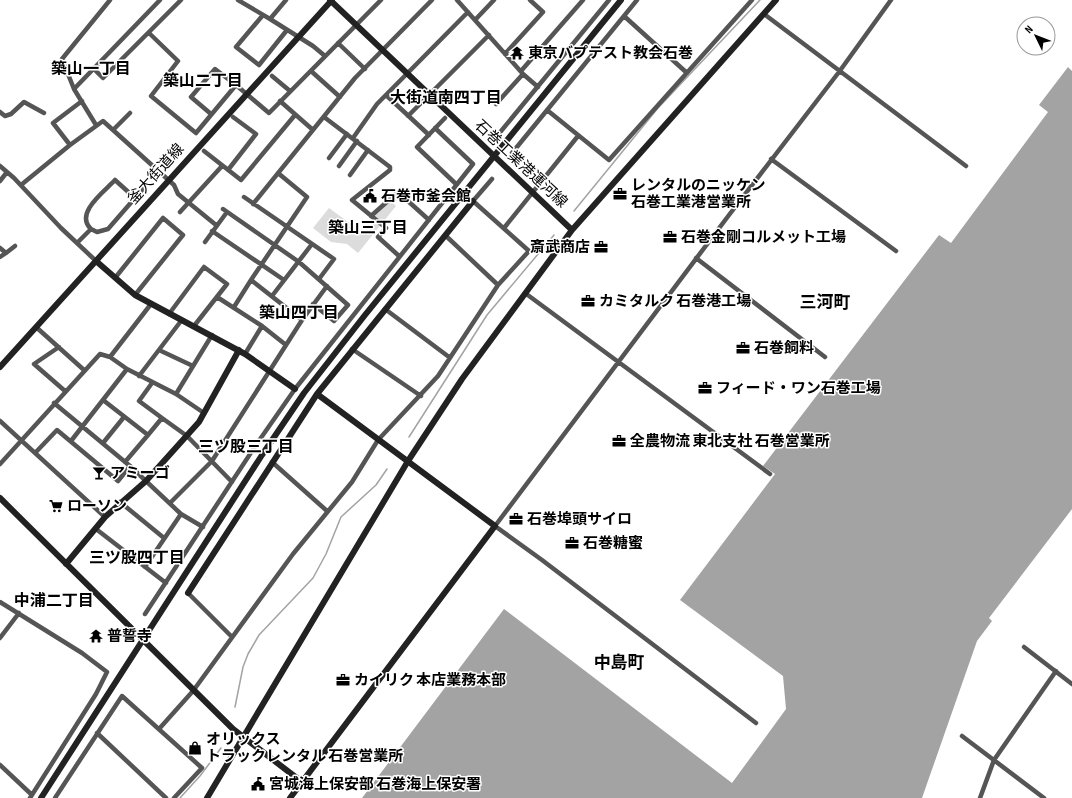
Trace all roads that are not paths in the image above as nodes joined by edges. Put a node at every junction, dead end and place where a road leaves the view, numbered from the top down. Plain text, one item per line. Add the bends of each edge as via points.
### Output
1 (110, 0) edge
2 (160, 0) edge
3 (181, 0) edge
4 (238, 0) edge
5 (286, 0) edge
6 (331, 0) edge
7 (381, 0) edge
8 (432, 0) edge
9 (457, 0) edge
10 (494, 0) edge
11 (530, 0) edge
12 (583, 0) edge
13 (609, 0) edge
14 (621, 0) edge
15 (636, 0) edge
16 (776, 0) edge
17 (891, 0) edge
18 (750, 1) edge
19 (468, 12) junction
20 (764, 14) junction
21 (263, 15) junction
22 (624, 16) junction
23 (270, 19) junction
24 (475, 20) junction
25 (356, 25) junction
26 (288, 30) junction
27 (149, 34) junction
28 (489, 35) junction
29 (298, 37) junction
30 (338, 43) junction
31 (383, 50) junction
32 (505, 54) junction
33 (325, 56) junction
34 (93, 68) junction
35 (365, 69) junction
36 (311, 71) junction
37 (522, 72) junction
38 (839, 72) junction
39 (686, 73) junction
40 (407, 74) junction
41 (272, 76) dead end
42 (236, 85) junction
43 (538, 87) junction
44 (74, 89) junction
45 (290, 91) junction
46 (246, 94) junction
47 (429, 94) junction
48 (386, 95) junction
49 (340, 97) junction
50 (82, 101) junction
51 (280, 101) junction
52 (496, 104) dead end
53 (548, 110) junction
54 (0, 112) edge
55 (44, 113) dead end
56 (130, 113) dead end
57 (212, 114) junction
58 (295, 115) junction
59 (408, 116) junction
60 (233, 117) dead end
61 (324, 117) junction
62 (445, 118) dead end
63 (96, 125) junction
64 (435, 128) junction
65 (113, 130) junction
66 (313, 130) junction
67 (347, 134) junction
68 (429, 135) junction
69 (497, 136) dead end
70 (578, 136) junction
71 (352, 138) junction
72 (357, 142) junction
73 (70, 145) junction
74 (368, 150) junction
75 (204, 151) dead end
76 (512, 153) dead end
77 (494, 157) junction
78 (329, 158) dead end
79 (771, 159) junction
80 (0, 166) edge
81 (222, 166) junction
82 (339, 166) dead end
83 (966, 166) dead end
84 (228, 170) junction
85 (7, 172) junction
86 (278, 173) junction
87 (350, 175) dead end
88 (492, 179) dead end
89 (169, 180) junction
90 (0, 181) edge
91 (456, 184) junction
92 (21, 185) junction
93 (143, 189) dead end
94 (532, 193) junction
95 (244, 197) dead end
96 (135, 198) junction
97 (473, 201) junction
98 (189, 203) junction
99 (254, 204) junction
100 (180, 212) dead end
101 (371, 216) junction
102 (429, 220) junction
103 (216, 225) junction
104 (288, 227) junction
105 (504, 228) junction
106 (91, 229) junction
107 (572, 230) junction
108 (212, 231) junction
109 (445, 235) junction
110 (205, 242) dead end
111 (77, 243) junction
112 (312, 244) junction
113 (15, 246) dead end
114 (275, 246) junction
115 (0, 248) edge
116 (896, 251) dead end
117 (6, 253) junction
118 (399, 256) junction
119 (0, 257) edge
120 (696, 258) junction
121 (96, 261) junction
122 (299, 262) junction
123 (262, 265) junction
124 (115, 278) junction
125 (319, 279) junction
126 (251, 280) junction
127 (284, 280) junction
128 (498, 285) junction
129 (328, 286) junction
130 (525, 293) junction
131 (135, 295) junction
132 (272, 296) junction
133 (216, 297) junction
134 (151, 304) junction
135 (312, 304) junction
136 (234, 307) junction
137 (386, 309) junction
138 (169, 314) junction
139 (302, 320) junction
140 (181, 321) junction
141 (194, 326) junction
142 (262, 326) junction
143 (36, 327) junction
144 (212, 335) junction
145 (286, 345) junction
146 (59, 348) junction
147 (352, 349) junction
148 (159, 350) junction
149 (239, 350) junction
150 (245, 354) junction
151 (110, 357) junction
152 (449, 357) junction
153 (825, 357) dead end
154 (618, 362) junction
155 (193, 366) junction
156 (0, 367) edge
157 (127, 369) junction
158 (84, 370) junction
159 (270, 370) junction
160 (139, 376) junction
161 (152, 383) junction
162 (295, 388) junction
163 (64, 391) junction
164 (176, 394) junction
165 (318, 394) junction
166 (421, 396) junction
167 (103, 400) junction
168 (54, 403) junction
169 (204, 413) junction
170 (124, 417) junction
171 (162, 418) junction
172 (0, 421) edge
173 (82, 426) junction
174 (148, 435) junction
175 (187, 436) junction
176 (22, 440) junction
177 (378, 440) junction
178 (71, 441) junction
179 (103, 443) junction
180 (36, 452) junction
181 (212, 461) junction
182 (408, 461) junction
183 (125, 462) junction
184 (272, 462) junction
185 (0, 464) edge
186 (130, 466) junction
187 (770, 474) dead end
188 (146, 481) junction
189 (232, 482) junction
190 (0, 498) edge
191 (120, 502) junction
192 (170, 503) junction
193 (327, 512) junction
194 (181, 514) junction
195 (105, 517) junction
196 (495, 526) junction
197 (203, 527) junction
198 (96, 529) junction
199 (164, 538) junction
200 (66, 564) junction
201 (145, 567) junction
202 (166, 583) junction
203 (188, 593) joint
204 (0, 602) edge
205 (19, 613) junction
206 (145, 614) dead end
207 (232, 637) junction
208 (0, 638) edge
209 (143, 640) junction
210 (1024, 647) dead end
211 (1056, 671) junction
212 (1072, 684) edge
213 (194, 691) junction
214 (756, 724) dead end
215 (159, 729) junction
216 (97, 734) junction
217 (962, 736) dead end
218 (243, 738) junction
219 (994, 760) junction
220 (0, 765) edge
221 (302, 782) junction
222 (31, 796) edge
223 (41, 798) edge
224 (55, 798) edge
225 (166, 798) edge
226 (174, 798) edge
227 (207, 798) edge
228 (290, 798) edge
229 (980, 798) edge
230 (1044, 798) edge

1 - 44 street via 62,59
2 - 34 street
3 - 27 street
4 - 21 street
5 - 23 street
6 - 25 street, 石巻工業港運河線
6 - 29 street, 釜大街道線
7 - 25 street
8 - 31 street
9 - 19 street
10 - 24 street
11 - 32 street via 543,12
12 - 37 street
13 - 43 street
14 - 77 street
15 - 22 street
16 - 20 street
17 - 38 street
18 - 39 street
19 - 24 street
19 - 40 street
20 - 38 street
20 - 107 street
21 - 23 street
21 - 26 street via 236,47 259,65
22 - 39 street
22 - 53 street
23 - 26 street
24 - 28 street
25 - 30 street
25 - 31 street, 石巻工業港運河線
26 - 29 street
27 - 34 street via 103,78
27 - 57 street via 178,61 151,96 196,133
28 - 32 street
28 - 47 street
29 - 33 street
29 - 46 street, 釜大街道線
30 - 33 street
30 - 35 street
31 - 35 street
31 - 40 street, 石巻工業港運河線
32 - 37 street
33 - 36 street
34 - 44 street
35 - 49 street
36 - 45 street
36 - 49 street
37 - 43 street
37 - 52 street
38 - 79 street
38 - 83 street
39 - 70 street via 609,160
40 - 47 street, 石巻工業港運河線
40 - 48 street
41 - 45 street
42 - 46 street
42 - 57 street
42 - 57 street via 215,69 210,74 191,97
43 - 69 street
44 - 50 street
45 - 51 street
46 - 51 street via 269,113
46 - 89 street, 釜大街道線
47 - 59 street
47 - 77 street, 石巻工業港運河線
48 - 59 street
48 - 71 street
49 - 61 street
50 - 63 street
50 - 73 street via 53,123
51 - 58 street
53 - 70 street
53 - 76 street
54 - 55 street via 5,116 11,114 24,102
56 - 65 street
58 - 66 street
58 - 84 street via 241,180
59 - 68 street
60 - 84 street via 256,134
61 - 66 street
61 - 67 street
62 - 64 street
63 - 65 street via 103,121
63 - 73 street
64 - 68 street
64 - 91 street via 473,164
65 - 89 street
66 - 86 street
67 - 71 street
67 - 78 street
68 - 91 street via 417,147
70 - 94 street
71 - 72 street
72 - 74 street
72 - 82 street
73 - 92 street
74 - 87 street
74 - 101 street via 390,167 390,170 352,200
75 - 81 street
77 - 94 street, 石巻工業港運河線
77 - 209 street via 364,315 304,393
79 - 116 street
79 - 120 street
80 - 85 street
81 - 84 street
81 - 98 street
85 - 90 street
85 - 92 street
86 - 99 street
86 - 104 street via 307,197
88 - 97 street
89 - 98 street via 178,194
89 - 121 street, 釜大街道線
91 - 102 street
92 - 111 street
93 - 96 street
94 - 105 street
94 - 107 street, 石巻工業港運河線
95 - 99 street
96 - 106 street via 108,229 97,232
96 - 106 street via 115,180 87,209 85,220
97 - 105 street
97 - 109 street
98 - 100 street
98 - 103 street
99 - 104 street
101 - 102 street via 398,192
101 - 118 street via 386,228 378,237
102 - 118 street
103 - 108 street
103 - 114 street via 225,211
104 - 112 street
104 - 114 street
105 - 128 street via 529,251
106 - 111 street
107 - 130 street
108 - 110 street
108 - 123 street
109 - 128 street
109 - 137 street
111 - 121 street
112 - 122 street
112 - 125 street via 334,259
113 - 117 street
114 - 122 street
114 - 123 street
115 - 117 street
117 - 119 street
118 - 162 street
120 - 153 street
120 - 154 street
121 - 124 street
121 - 143 street, 釜大街道線
122 - 125 street
122 - 127 street
123 - 126 street
123 - 127 street
124 - 131 street
124 - 131 street via 163,218 183,234
125 - 129 street
126 - 132 street
126 - 136 street
127 - 132 street
128 - 152 street
129 - 135 street
129 - 135 street via 348,305 344,310 334,321
130 - 154 street
130 - 182 street via 462,379
131 - 134 street
132 - 139 street
133 - 136 street
133 - 138 street via 227,284 204,267
133 - 141 street
134 - 138 street
134 - 151 street
135 - 139 street
136 - 142 street
137 - 147 street
137 - 152 street
138 - 140 street
139 - 145 street
140 - 141 street
140 - 148 street
141 - 144 street
142 - 145 street
142 - 150 street
143 - 146 street
143 - 156 street, 釜大街道線
144 - 149 street
144 - 155 street
145 - 159 street
146 - 158 street
146 - 163 street via 34,364
147 - 165 street
147 - 166 street
148 - 155 street
148 - 160 street
149 - 150 street
149 - 169 street
150 - 159 street
151 - 157 street
151 - 158 street via 100,354
152 - 166 street via 438,376
154 - 187 street
154 - 196 street
155 - 164 street
157 - 160 street
157 - 167 street
158 - 163 street
159 - 162 street
159 - 181 street
160 - 161 street
161 - 164 street
161 - 171 street via 139,401
162 - 189 street
163 - 168 street
164 - 169 street
165 - 177 street
165 - 184 street
166 - 177 street
167 - 170 street
167 - 173 street
168 - 173 street
168 - 176 street
169 - 175 street
170 - 174 street
170 - 179 street
171 - 174 street
171 - 175 street
172 - 176 street
173 - 178 street
173 - 179 street
174 - 183 street
175 - 181 street
175 - 188 street
176 - 180 street
176 - 185 street
177 - 182 street
177 - 193 street via 352,482
178 - 180 street via 57,430
178 - 186 street via 118,481
179 - 183 street
180 - 195 street
181 - 189 street
181 - 192 street
182 - 196 street
182 - 218 street
183 - 186 street
184 - 193 street
184 - 203 street
186 - 188 street
188 - 191 street
188 - 192 street
189 - 197 street
190 - 200 street
191 - 195 street
191 - 199 street
192 - 194 street
193 - 207 street
194 - 197 street
194 - 199 street
195 - 198 street
196 - 214 street
196 - 221 street
197 - 202 street
198 - 200 street
198 - 201 street
199 - 201 street
200 - 209 street
201 - 202 street
202 - 206 street
203 - 207 street
204 - 205 street
205 - 208 street
205 - 222 street via 107,672 96,694
207 - 213 street
209 - 213 street
209 - 223 street
210 - 211 street
211 - 212 street
211 - 219 street
213 - 215 street
213 - 218 street
215 - 216 street via 122,696
215 - 226 street via 202,768
216 - 224 street
216 - 225 street
217 - 219 street
218 - 221 street
218 - 227 street
219 - 229 street
219 - 230 street
220 - 222 street
221 - 228 street

